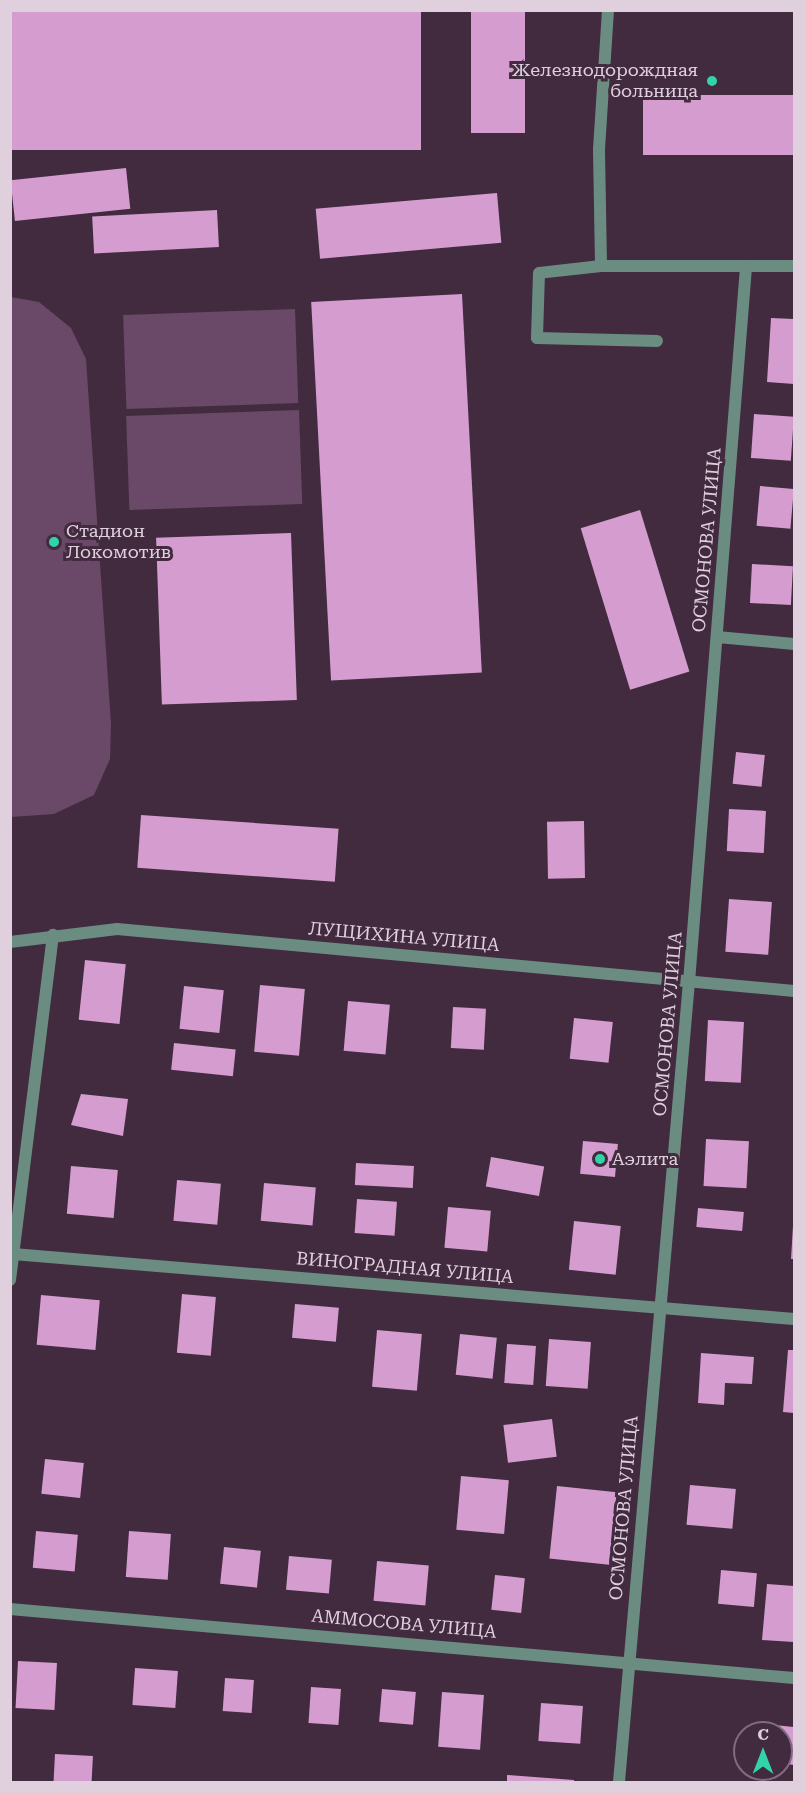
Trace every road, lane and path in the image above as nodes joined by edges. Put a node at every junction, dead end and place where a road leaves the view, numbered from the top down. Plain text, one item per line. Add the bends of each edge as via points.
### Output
1 (608, 10) edge
2 (601, 266) junction
3 (795, 266) edge
4 (746, 268) junction
5 (657, 341) dead end
6 (717, 637) junction
7 (795, 644) edge
8 (53, 935) junction
9 (10, 942) edge
10 (690, 982) junction
11 (795, 991) edge
12 (13, 1254) junction
13 (10, 1280) edge
14 (662, 1306) junction
15 (795, 1319) edge
16 (10, 1609) edge
17 (628, 1661) junction
18 (795, 1678) edge
19 (619, 1782) edge

1 - 2 street via 599,150
2 - 4 street
2 - 5 street via 539,273 537,338
3 - 4 street
4 - 6 street, ОСМОНОВА УЛИЦА
6 - 7 street
6 - 10 street, ОСМОНОВА УЛИЦА
8 - 9 street, ЛУЩИХИНА УЛИЦА
8 - 10 street, ЛУЩИХИНА УЛИЦА via 117,929
8 - 12 street
10 - 11 street, ЛУЩИХИНА УЛИЦА
10 - 14 street, ОСМОНОВА УЛИЦА
12 - 13 street
12 - 14 street, ВИНОГРАДНАЯ УЛИЦА
14 - 15 street, ВИНОГРАДНАЯ УЛИЦА
14 - 17 street, ОСМОНОВА УЛИЦА
16 - 17 street, АММОСОВА УЛИЦА
17 - 18 street, АММОСОВА УЛИЦА
17 - 19 street, ОСМОНОВА УЛИЦА

